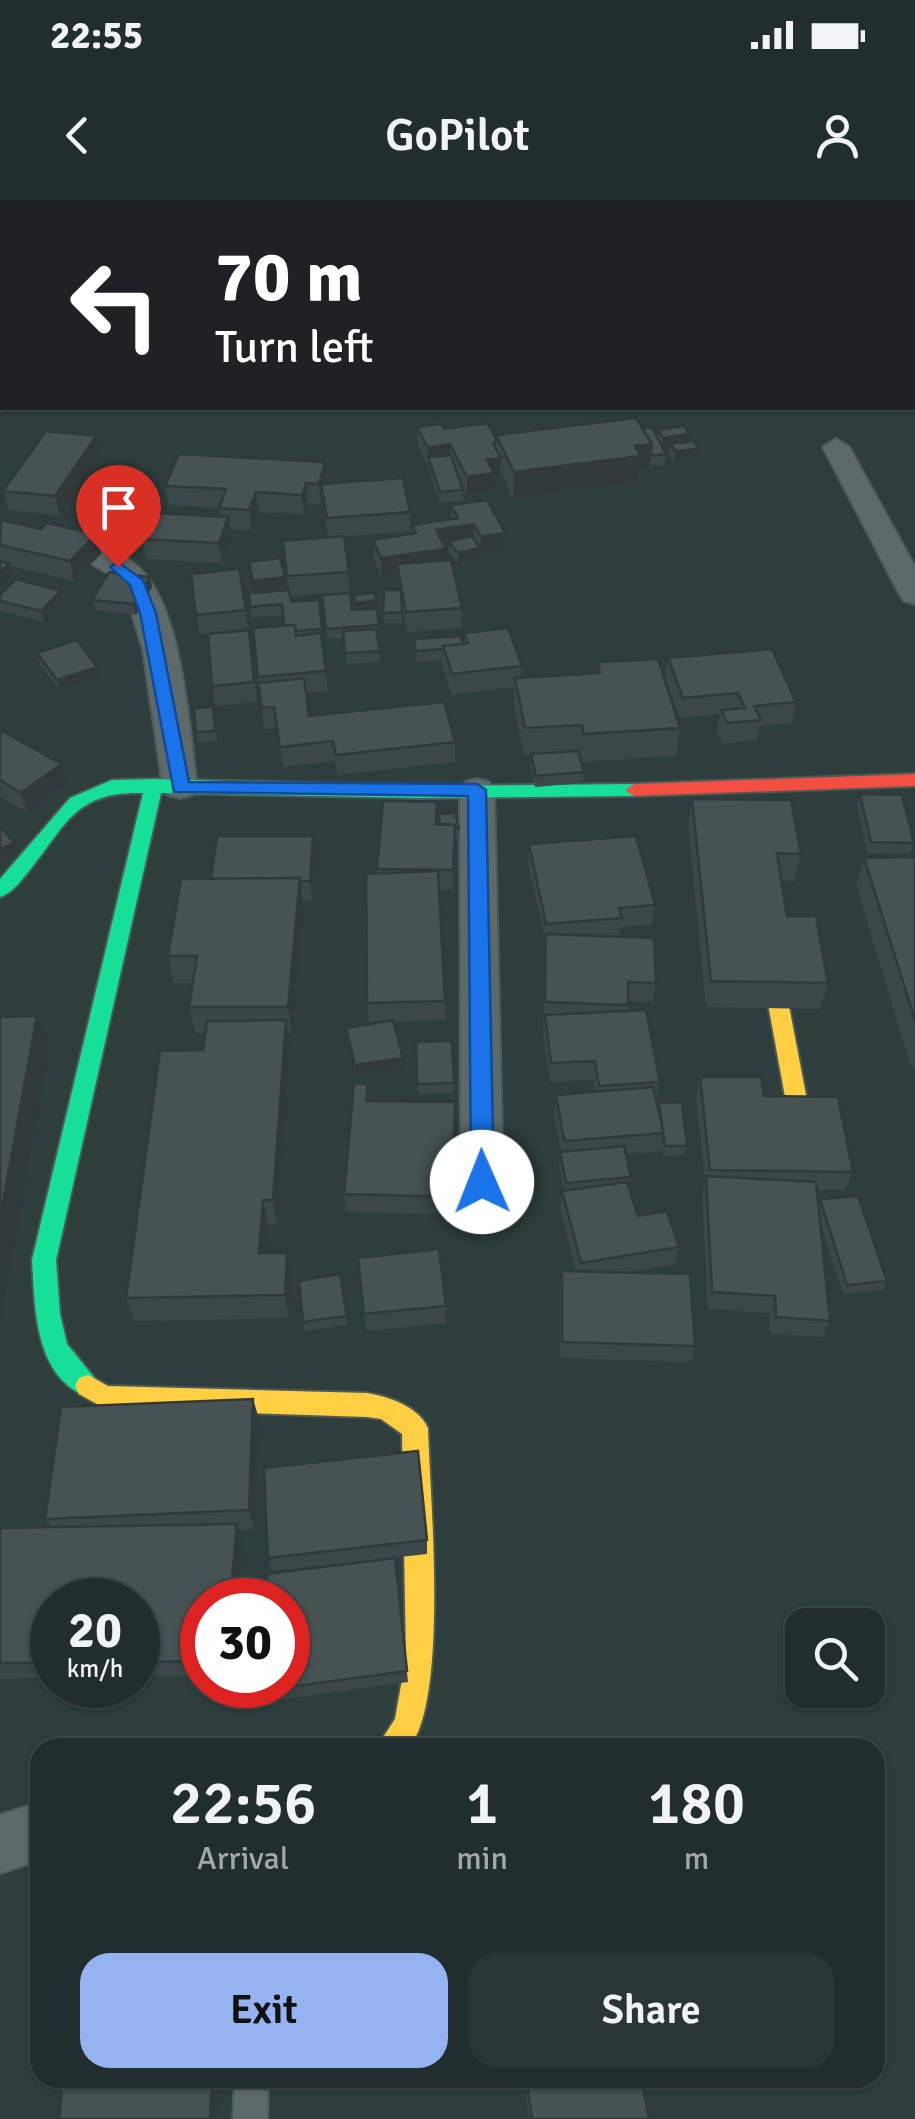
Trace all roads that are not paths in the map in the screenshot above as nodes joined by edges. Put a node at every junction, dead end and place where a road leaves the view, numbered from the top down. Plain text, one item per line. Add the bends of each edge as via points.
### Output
1 (836, 447) dead end
2 (0, 537) edge
3 (915, 595) edge
4 (915, 780) edge
5 (167, 786) junction
6 (477, 790) junction
7 (0, 890) edge
8 (763, 920) edge
9 (482, 1182) dead end
10 (812, 1185) edge
11 (398, 1738) edge
12 (30, 1834) edge
13 (0, 1844) edge
14 (252, 2088) edge
15 (250, 2119) edge

1 - 3 street
2 - 5 street via 84,552 137,583 156,646
4 - 6 street via 740,796
5 - 6 street
5 - 7 street via 124,784 79,796
5 - 11 street via 44,1260 50,1332 66,1371 104,1397 367,1406 386,1408 414,1428 420,1657 408,1726
6 - 9 street
8 - 10 street
12 - 13 street
14 - 15 lane

